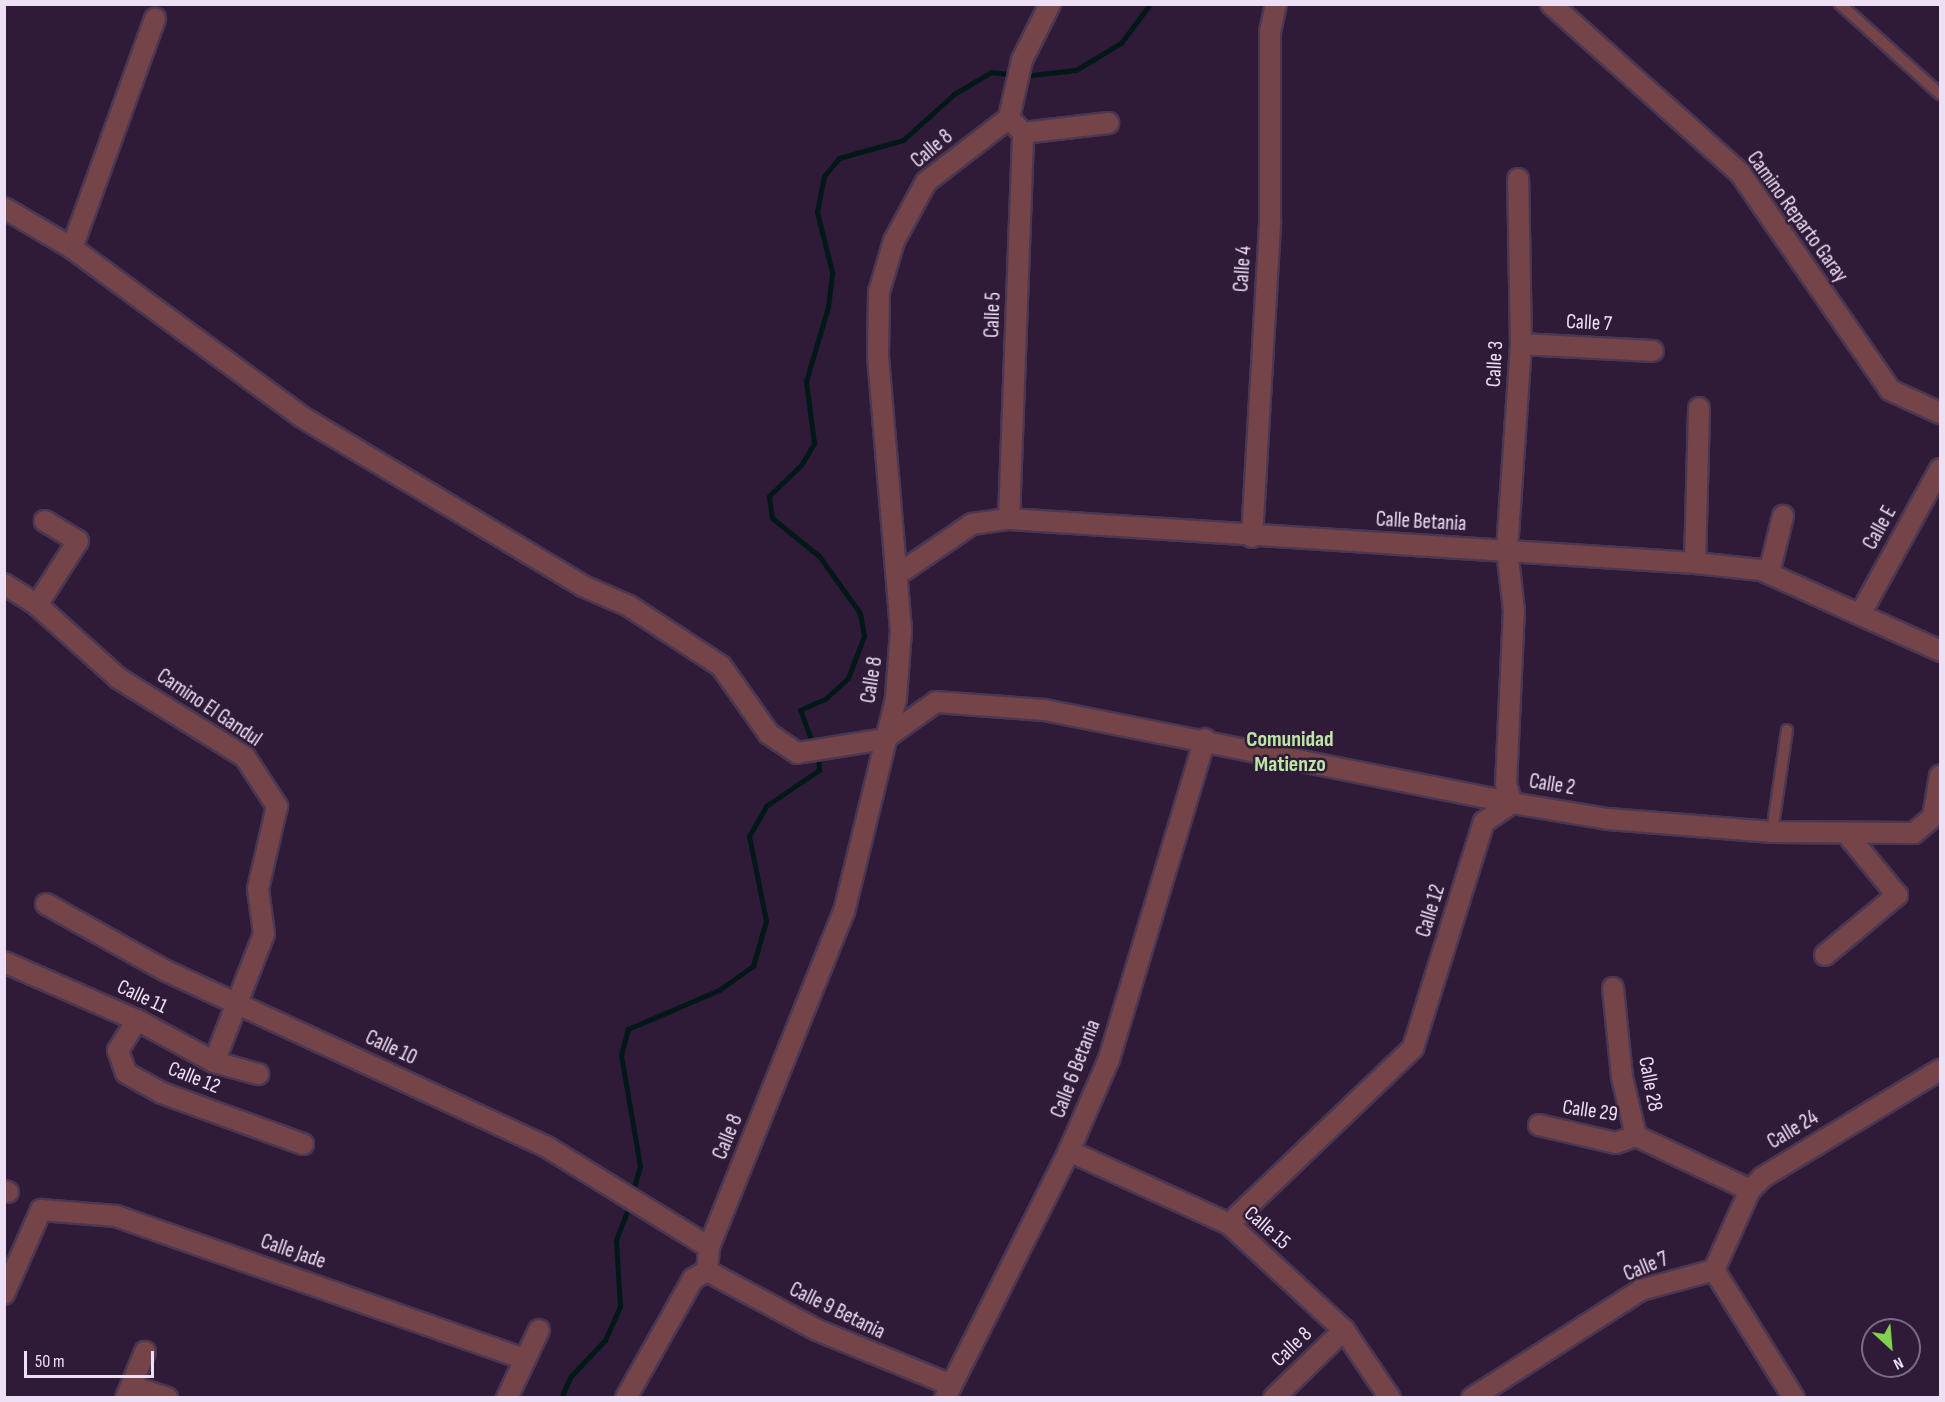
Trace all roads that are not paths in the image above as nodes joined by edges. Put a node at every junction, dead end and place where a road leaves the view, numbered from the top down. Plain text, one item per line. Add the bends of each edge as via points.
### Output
1 (1050, 4) edge
2 (1276, 4) edge
3 (1551, 4) edge
4 (1840, 4) edge
5 (154, 19) dead end
6 (1941, 94) edge
7 (1009, 118) junction
8 (1108, 123) dead end
9 (1023, 133) junction
10 (1518, 179) dead end
11 (4, 208) edge
12 (72, 248) junction
13 (1521, 344) junction
14 (1653, 351) dead end
15 (1699, 408) dead end
16 (1941, 412) edge
17 (1941, 469) edge
18 (1783, 516) dead end
19 (1009, 519) junction
20 (45, 521) dead end
21 (1252, 537) junction
22 (1507, 550) junction
23 (1695, 563) junction
24 (1769, 573) junction
25 (897, 575) junction
26 (4, 584) edge
27 (37, 605) junction
28 (1862, 611) junction
29 (1941, 651) edge
30 (1788, 730) dead end
31 (885, 739) junction
32 (1205, 739) junction
33 (1941, 776) edge
34 (1512, 803) junction
35 (1772, 832) junction
36 (1846, 833) junction
37 (46, 904) dead end
38 (1825, 955) dead end
39 (4, 962) edge
40 (1613, 988) dead end
41 (240, 1004) junction
42 (137, 1020) junction
43 (214, 1062) junction
44 (1941, 1070) edge
45 (258, 1074) dead end
46 (1539, 1125) dead end
47 (1636, 1136) junction
48 (303, 1144) dead end
49 (1069, 1151) junction
50 (1750, 1190) junction
51 (1230, 1224) junction
52 (709, 1246) junction
53 (1714, 1270) junction
54 (707, 1271) junction
55 (4, 1294) edge
56 (540, 1330) dead end
57 (1344, 1330) junction
58 (145, 1352) dead end
59 (525, 1359) junction
60 (948, 1391) edge
61 (129, 1392) edge
62 (167, 1398) edge
63 (507, 1398) edge
64 (626, 1398) edge
65 (1274, 1398) edge
66 (1390, 1398) edge
67 (1472, 1398) edge
68 (1794, 1398) edge

1 - 7 street via 1021,64
2 - 21 street, Calle 4 via 1270,32 1270,221
3 - 16 street, Camino Reparto Garay via 1740,173 1890,390
4 - 6 lane
5 - 12 street
7 - 9 street
7 - 25 street, Calle 8 via 926,182 894,241 879,292 878,355
8 - 9 street
9 - 19 street, Calle 5
10 - 13 street, Calle 3
11 - 12 street
12 - 31 street via 302,417 583,586 629,606 721,666 769,734 797,753
13 - 14 street, Calle 7
13 - 22 street, Calle 3
15 - 23 street
17 - 28 street, Calle E
18 - 24 street
19 - 21 street, Calle Betania
19 - 25 street, Calle Betania via 972,524
20 - 27 street via 78,541
21 - 22 street, Calle Betania
22 - 23 street, Calle Betania
22 - 34 street via 1514,611 1506,785
23 - 24 street, Calle Betania
24 - 28 street, Calle Betania
25 - 31 street, Calle 8 via 901,662
26 - 27 street, Camino El Gandul
27 - 41 street, Camino El Gandul via 118,678 245,756 272,796 277,806 270,854 258,888 264,934
28 - 29 street, Calle Betania
30 - 35 lane
31 - 32 street, Calle 2 via 936,702 1044,710
31 - 52 street, Calle 8 via 844,912
32 - 34 street, Calle 2
32 - 49 street, Calle 6 Betania via 1109,1059
33 - 36 street, Calle 2 via 1933,817 1914,833
34 - 35 street, Calle 2 via 1608,819
34 - 51 street, Calle 12 via 1484,822 1413,1048
35 - 36 street, Calle 2
36 - 38 street via 1897,895
37 - 41 street, Calle 10 via 164,970
39 - 42 street, Calle 11
40 - 47 street, Calle 28 via 1622,1077
41 - 43 street, Camino El Gandul
41 - 52 street, Calle 10 via 548,1147
42 - 43 street, Calle 11
42 - 48 street, Calle 12 via 118,1050 126,1073 162,1093
43 - 45 street, Calle 11
44 - 50 street, Calle 24 via 1788,1161
46 - 47 street, Calle 29 via 1616,1143
47 - 50 street, Calle 28
49 - 51 street, Calle 15
49 - 60 street, Calle 6 Betania
50 - 53 street, Calle 24
51 - 57 street, Calle 15
52 - 54 street, Calle 8
53 - 67 street, Calle 7 via 1641,1290
53 - 68 street
54 - 60 street, Calle 9 Betania via 817,1330
54 - 64 street via 693,1279
55 - 59 street, Calle Jade via 41,1210 116,1216
56 - 59 street
57 - 65 street, Calle 8
57 - 66 street, Calle 15
58 - 61 street
59 - 63 street
61 - 62 street

